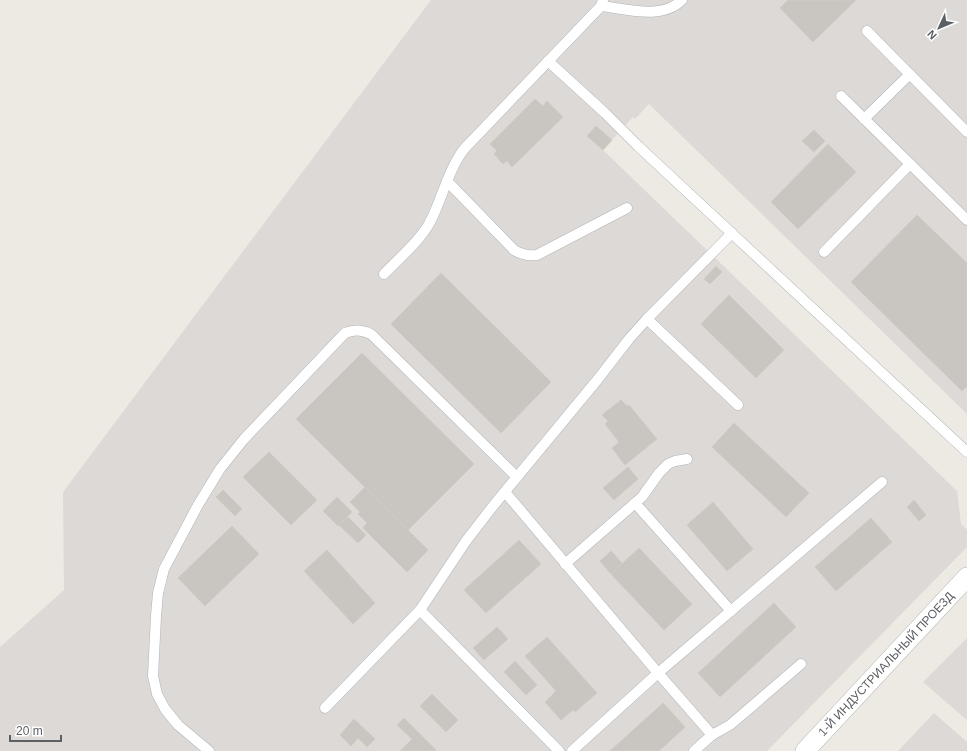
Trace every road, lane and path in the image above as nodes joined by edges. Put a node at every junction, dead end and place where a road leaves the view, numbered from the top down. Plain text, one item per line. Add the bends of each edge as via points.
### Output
1 (682, 0) edge
2 (602, 3) edge
3 (867, 32) dead end
4 (548, 61) junction
5 (910, 74) junction
6 (840, 96) dead end
7 (864, 119) junction
8 (967, 132) edge
9 (910, 164) junction
10 (447, 181) junction
11 (627, 208) dead end
12 (966, 217) edge
13 (732, 233) junction
14 (824, 252) dead end
15 (384, 274) dead end
16 (648, 319) junction
17 (738, 405) dead end
18 (967, 452) edge
19 (687, 459) dead end
20 (517, 477) junction
21 (882, 482) dead end
22 (505, 492) junction
23 (635, 503) junction
24 (565, 564) junction
25 (967, 577) edge
26 (420, 610) junction
27 (731, 611) junction
28 (801, 664) dead end
29 (658, 673) junction
30 (325, 708) dead end
31 (712, 735) junction
32 (810, 749) edge
33 (209, 751) edge
34 (559, 751) edge
35 (572, 751) edge
36 (694, 751) edge

1 - 2 lane via 668,9 653,13
2 - 4 lane
3 - 5 lane
4 - 10 lane via 464,149 455,161
4 - 13 lane
5 - 7 lane
5 - 8 lane
6 - 7 lane
7 - 9 lane
9 - 12 lane
9 - 14 lane
10 - 11 lane via 521,255 537,255
10 - 15 lane via 424,232
13 - 16 lane
13 - 18 lane
16 - 17 lane
16 - 20 lane
19 - 23 lane via 668,464
20 - 22 lane
20 - 33 lane via 371,334 363,330 345,333 244,439 220,469 164,569 156,616 153,676 157,694 165,710 178,725
21 - 27 lane
22 - 24 lane
22 - 26 lane via 466,541
23 - 24 lane
23 - 27 lane
24 - 29 lane
25 - 32 street, 1-Й ИНДУСТРИАЛЬНЫЙ ПРОЕЗД
26 - 30 lane
26 - 34 lane
27 - 29 lane
28 - 31 lane via 730,726
29 - 31 lane
29 - 35 lane
31 - 36 lane

